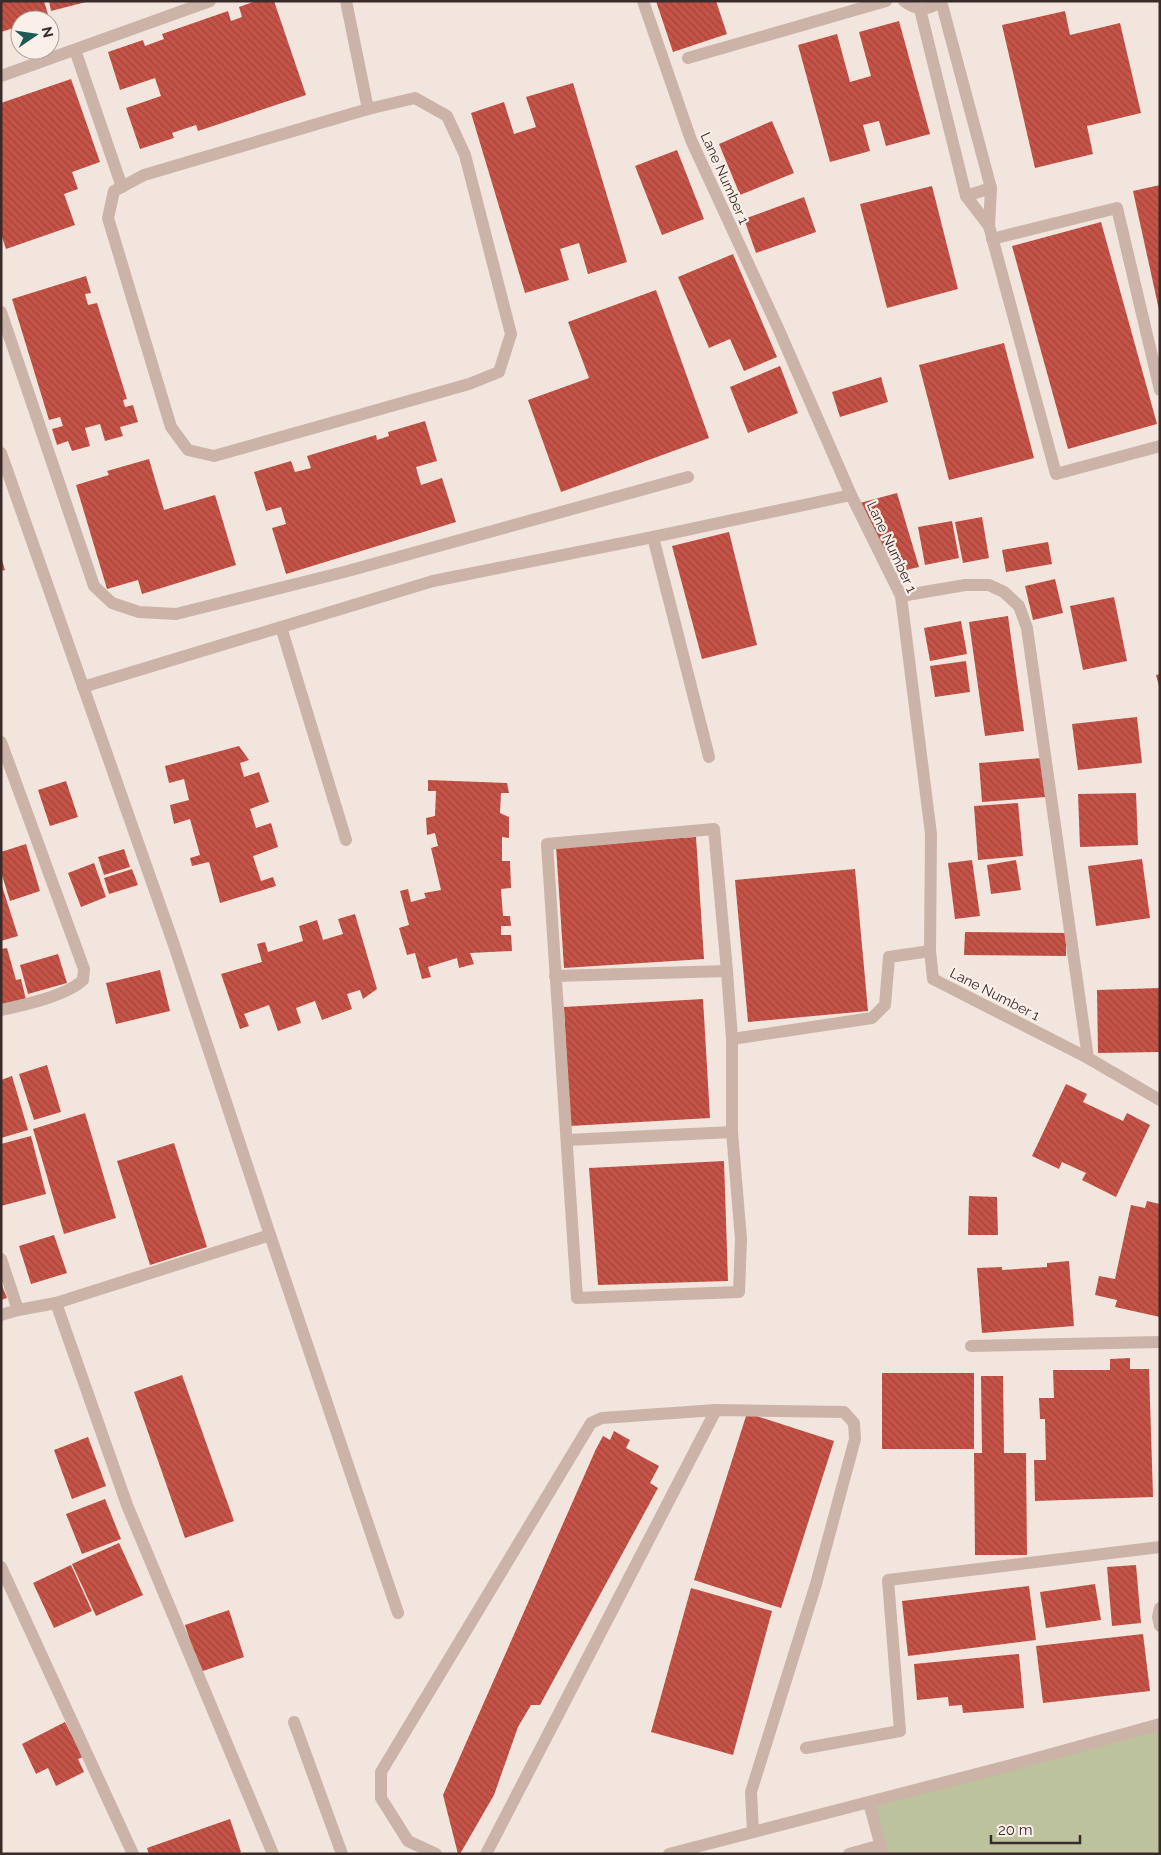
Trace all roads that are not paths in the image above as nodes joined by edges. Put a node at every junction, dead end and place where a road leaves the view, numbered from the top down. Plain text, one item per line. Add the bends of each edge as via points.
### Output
1 (210, 1) edge
2 (346, 1) edge
3 (643, 1) edge
4 (886, 1) edge
5 (904, 1) edge
6 (941, 1) edge
7 (920, 9) junction
8 (75, 50) junction
9 (688, 58) dead end
10 (1, 76) edge
11 (368, 109) junction
12 (122, 187) junction
13 (991, 188) junction
14 (966, 196) junction
15 (990, 233) junction
16 (1, 312) edge
17 (1160, 390) edge
18 (1160, 446) edge
19 (1, 453) edge
20 (688, 478) dead end
21 (851, 495) junction
22 (653, 537) junction
23 (901, 596) junction
24 (281, 626) junction
25 (84, 687) junction
26 (1, 742) edge
27 (709, 758) dead end
28 (346, 840) dead end
29 (930, 951) junction
30 (727, 971) junction
31 (555, 976) junction
32 (1, 1010) edge
33 (732, 1039) junction
34 (1088, 1058) junction
35 (1160, 1100) edge
36 (732, 1132) junction
37 (567, 1140) junction
38 (270, 1235) junction
39 (1, 1259) edge
40 (56, 1303) junction
41 (18, 1310) junction
42 (1, 1315) edge
43 (1160, 1342) edge
44 (971, 1346) dead end
45 (716, 1410) junction
46 (1160, 1547) edge
47 (1, 1567) edge
48 (1160, 1608) edge
49 (398, 1613) dead end
50 (1160, 1626) edge
51 (294, 1722) dead end
52 (1160, 1724) edge
53 (806, 1748) dead end
54 (869, 1802) junction
55 (752, 1832) junction
56 (882, 1850) edge
57 (133, 1854) edge
58 (273, 1854) edge
59 (342, 1854) edge
60 (436, 1854) edge
61 (486, 1854) edge
62 (669, 1854) edge
63 (849, 1854) edge

1 - 8 street
2 - 11 street
3 - 21 street, Lane Number 1 via 691,140
4 - 9 street
5 - 7 street
6 - 7 street
6 - 13 street
7 - 14 street
8 - 10 street
8 - 12 street
11 - 12 street via 144,175
11 - 12 street via 415,98 447,116 465,155 511,334 499,372 470,384 214,456 188,450 171,427 108,218 114,191
13 - 14 street
13 - 15 street
14 - 15 street
15 - 17 street via 1117,208
15 - 18 street via 1056,474
16 - 20 street via 94,586 112,603 139,612 176,614 344,572
19 - 25 street
21 - 22 street
21 - 23 street, Lane Number 1
22 - 24 street via 433,580
22 - 27 street
23 - 29 street, Lane Number 1 via 931,834
23 - 34 street via 965,585 990,585 1004,592 1019,606 1027,628
24 - 25 street
24 - 28 street
25 - 38 street
26 - 32 street via 84,969 83,980 75,988
29 - 33 street via 889,957 885,1005 872,1018
29 - 34 street, Lane Number 1 via 933,979
30 - 31 street
30 - 31 street via 714,829 547,844
30 - 33 street
31 - 37 street
33 - 36 street
34 - 35 street, Lane Number 1
36 - 37 street
36 - 37 street via 741,1238 739,1292 577,1298
38 - 40 street
38 - 49 street
39 - 41 street
40 - 41 street
40 - 58 street via 127,1505
41 - 42 street
43 - 44 street
45 - 55 street via 844,1412 854,1423 855,1439 816,1584 751,1792
45 - 60 street via 602,1418 591,1424 583,1435 381,1772 381,1798 408,1841
45 - 61 street
46 - 53 street via 888,1580 900,1731
47 - 57 street
48 - 50 street
51 - 59 street
52 - 54 street
54 - 55 street
54 - 56 street
55 - 62 street
56 - 63 street

